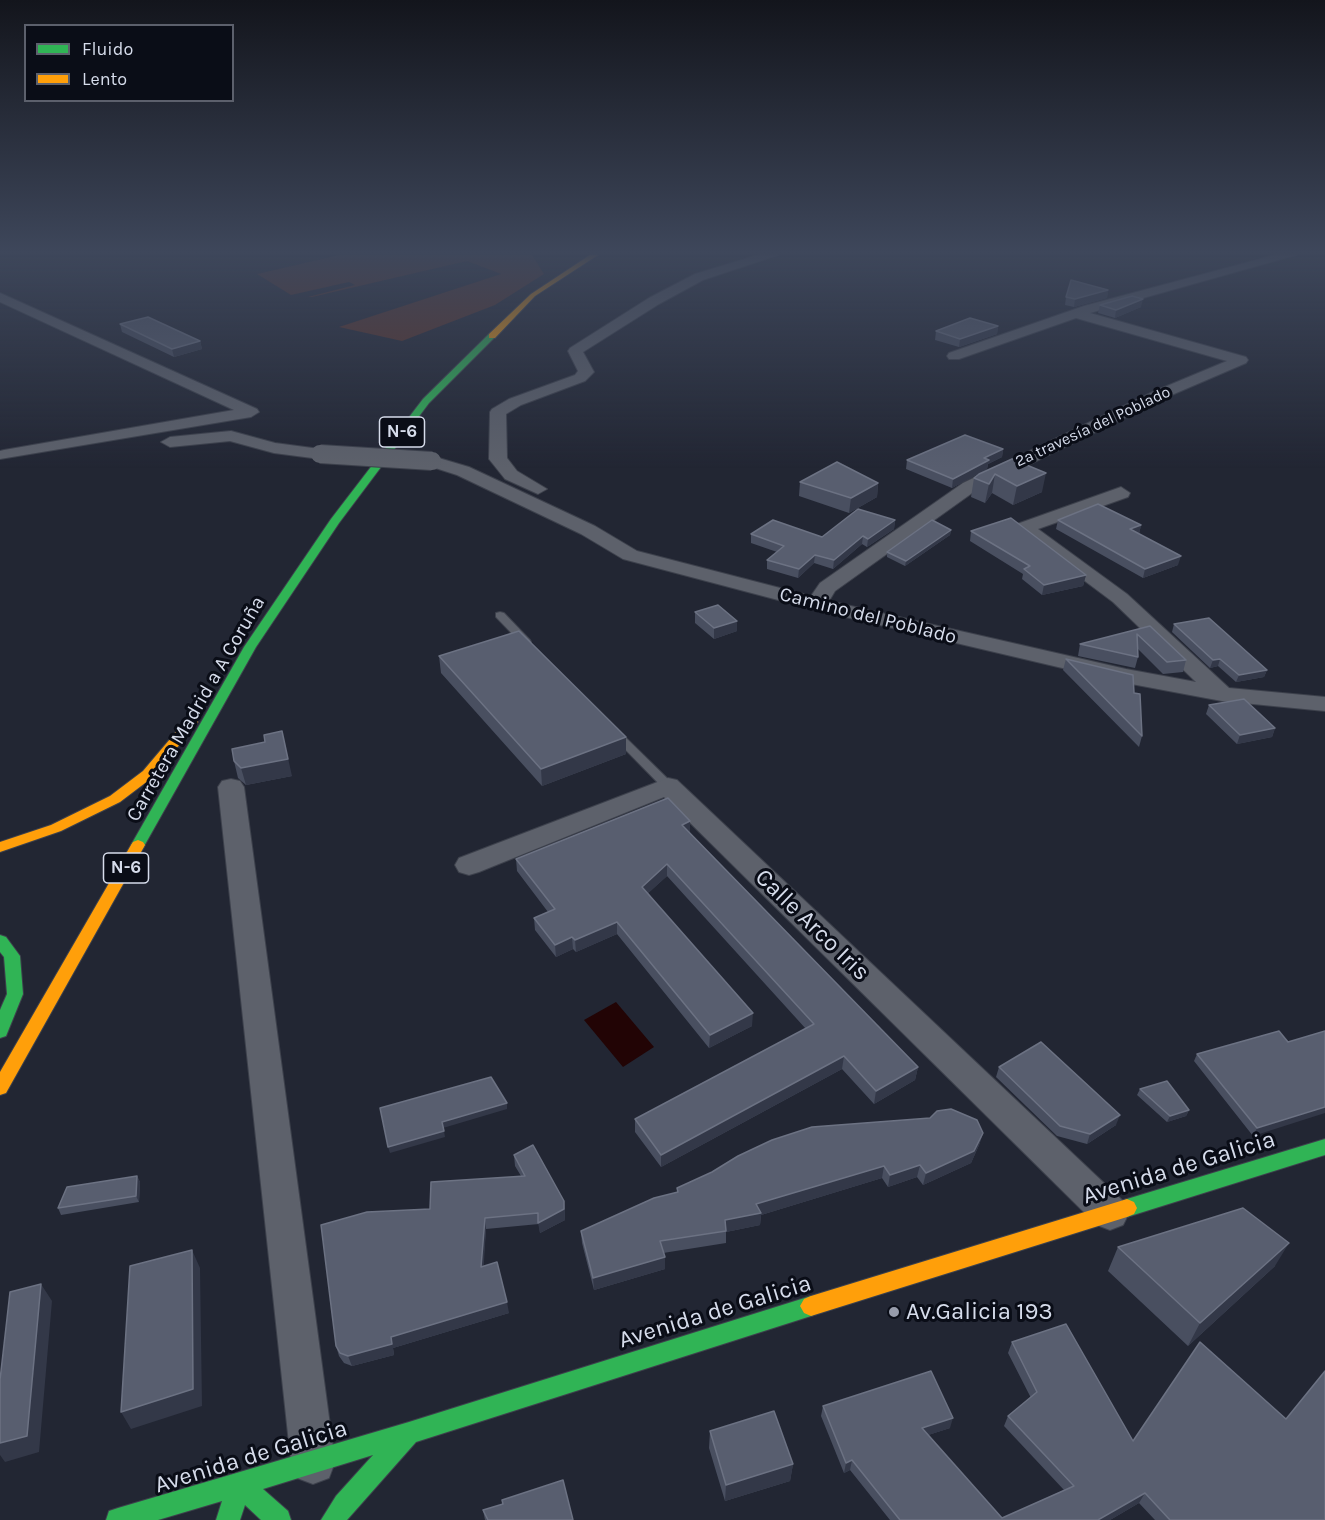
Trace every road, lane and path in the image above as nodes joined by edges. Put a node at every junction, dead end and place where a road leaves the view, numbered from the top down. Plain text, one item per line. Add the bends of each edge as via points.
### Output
1 (63, 326) edge
2 (502, 326) edge
3 (615, 326) edge
4 (1042, 326) edge
5 (1120, 326) edge
6 (954, 356) dead end
7 (2, 455) edge
8 (1121, 493) dead end
9 (630, 555) junction
10 (816, 604) junction
11 (500, 615) dead end
12 (250, 647) junction
13 (533, 649) edge
14 (1222, 694) junction
15 (1325, 704) edge
16 (609, 726) edge
17 (668, 786) junction
18 (231, 787) dead end
19 (0, 847) edge
20 (469, 865) dead end
21 (0, 941) edge
22 (0, 1031) edge
23 (0, 1088) edge
24 (1325, 1147) edge
25 (1110, 1213) junction
26 (409, 1433) junction
27 (313, 1462) junction
28 (240, 1484) junction
29 (118, 1520) edge
30 (228, 1520) edge
31 (279, 1520) edge
32 (333, 1520) edge

1 - 7 street via 251,412
2 - 12 main road, Carretera Madrid a A Coruña / N-6 via 426,401 335,521
3 - 9 street via 575,351 586,372 579,378 498,412 498,459 510,474 599,521
4 - 6 street
5 - 10 street, 2ª travesía del Poblado via 1241,360 1161,394 969,487 827,586
7 - 9 street, Camino del Poblado, bridge via 231,436 274,448 320,454 432,461 463,471 588,530
8 - 14 street via 1024,528 1120,598
9 - 10 street, Camino del Poblado
10 - 14 street, Camino del Poblado via 1125,676
11 - 13 lane
12 - 19 main road, N-6 via 148,774 115,798 56,828
12 - 23 main road, Carretera Madrid a A Coruña / N-6
14 - 15 street, Camino del Poblado
16 - 17 lane
17 - 20 street
17 - 25 street, Calle Arco Iris
18 - 27 street
21 - 22 main road via 12,956 15,994
24 - 25 main road, Avenida de Galicia
25 - 26 main road, Avenida de Galicia
26 - 27 main road, Avenida de Galicia
26 - 32 main road
27 - 28 main road, Avenida de Galicia
28 - 29 main road, Avenida de Galicia
28 - 30 main road
28 - 31 main road

